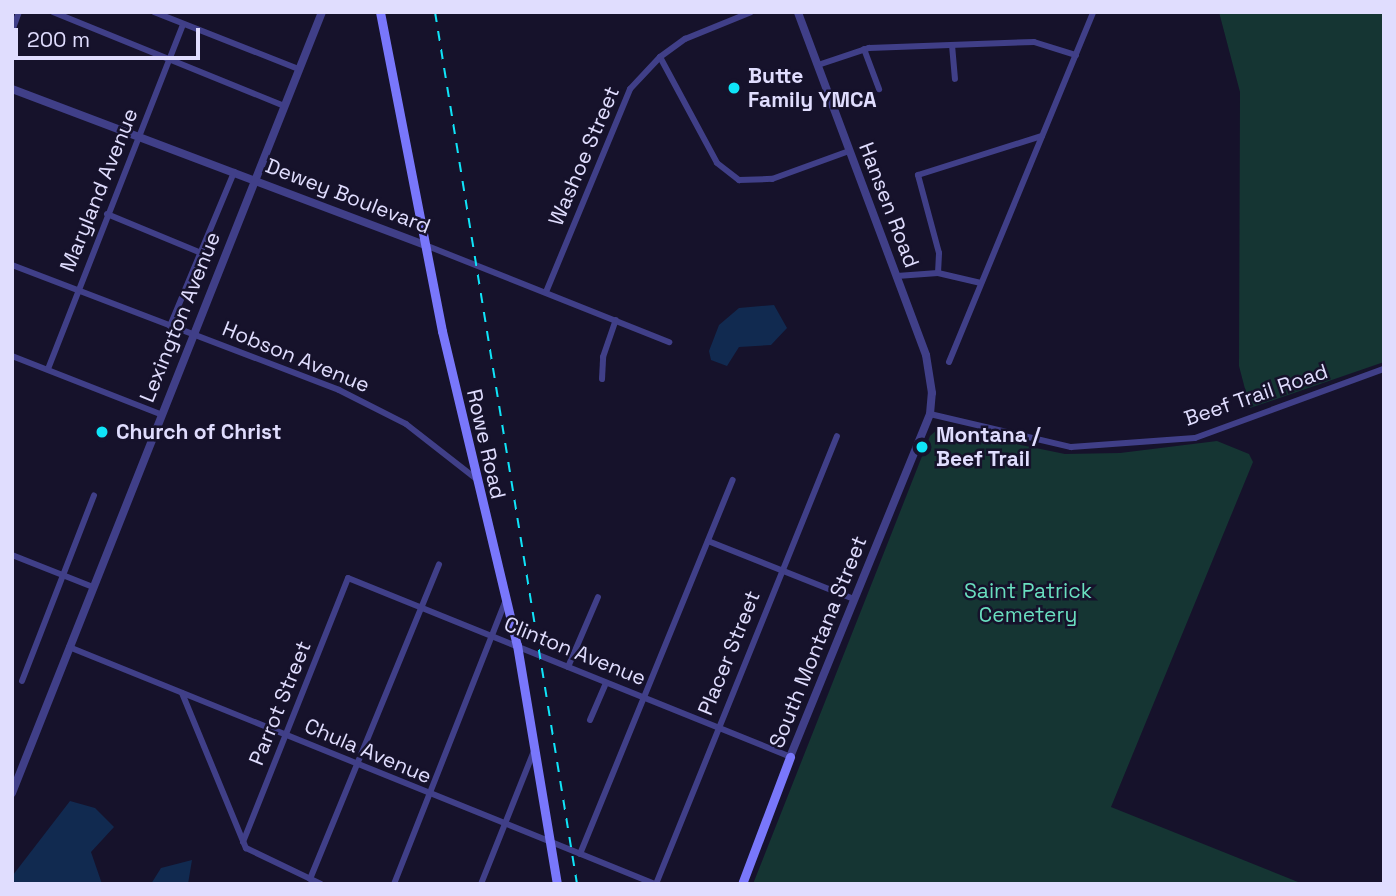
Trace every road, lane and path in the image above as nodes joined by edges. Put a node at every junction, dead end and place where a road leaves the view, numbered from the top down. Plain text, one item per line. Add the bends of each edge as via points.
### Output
1 (19, 12) edge
2 (53, 12) edge
3 (155, 12) edge
4 (322, 12) edge
5 (380, 12) edge
6 (751, 12) edge
7 (798, 12) edge
8 (1093, 12) edge
9 (183, 24) junction
10 (12, 31) edge
11 (952, 45) junction
12 (864, 48) junction
13 (1076, 55) junction
14 (660, 57) junction
15 (169, 61) junction
16 (817, 65) junction
17 (299, 69) junction
18 (955, 79) dead end
19 (12, 89) edge
20 (878, 89) dead end
21 (284, 106) junction
22 (1042, 136) junction
23 (138, 139) junction
24 (849, 151) junction
25 (234, 172) junction
26 (255, 179) junction
27 (107, 214) junction
28 (425, 245) junction
29 (201, 253) junction
30 (12, 265) edge
31 (939, 273) junction
32 (897, 276) junction
33 (981, 283) junction
34 (78, 291) junction
35 (546, 292) junction
36 (616, 320) junction
37 (170, 326) junction
38 (192, 334) junction
39 (669, 342) dead end
40 (12, 356) edge
41 (949, 362) dead end
42 (48, 369) junction
43 (1384, 369) edge
44 (602, 379) dead end
45 (160, 414) junction
46 (930, 414) junction
47 (837, 436) dead end
48 (475, 478) junction
49 (733, 480) dead end
50 (94, 495) dead end
51 (708, 541) junction
52 (12, 555) edge
53 (439, 564) dead end
54 (781, 570) junction
55 (62, 575) junction
56 (348, 578) joint
57 (93, 587) junction
58 (507, 597) junction
59 (598, 597) dead end
60 (854, 599) junction
61 (420, 608) junction
62 (492, 636) junction
63 (517, 645) junction
64 (69, 647) junction
65 (568, 667) junction
66 (22, 681) dead end
67 (606, 683) junction
68 (182, 693) junction
69 (642, 697) junction
70 (590, 720) dead end
71 (718, 728) junction
72 (286, 736) junction
73 (536, 748) junction
74 (790, 757) junction
75 (357, 765) junction
76 (12, 793) edge
77 (429, 795) junction
78 (504, 826) junction
79 (243, 842) junction
80 (550, 843) junction
81 (580, 854) junction
82 (310, 879) junction
83 (321, 884) edge
84 (394, 884) edge
85 (481, 884) edge
86 (557, 884) edge
87 (655, 884) edge
88 (742, 884) edge

1 - 10 street
2 - 15 street
3 - 9 street
4 - 17 street, Lexington Avenue
5 - 28 main road, Rowe Road
6 - 14 street, Washoe Street via 685,39
7 - 16 street, Hansen Road
8 - 13 street
9 - 15 street, Maryland Avenue
9 - 17 street
11 - 12 street
11 - 13 street via 1034,42
11 - 18 street
12 - 16 street
12 - 20 street
13 - 22 street
14 - 24 street via 717,163 739,180 772,179
14 - 35 street, Washoe Street via 630,89 619,110
15 - 21 street
15 - 23 street, Maryland Avenue
16 - 24 street, Hansen Road
17 - 21 street, Lexington Avenue
19 - 23 street, Dewey Boulevard
21 - 26 street, Lexington Avenue
22 - 31 street via 918,175 939,253
22 - 33 street
23 - 25 street, Dewey Boulevard
23 - 27 street, Maryland Avenue
24 - 32 street, Hansen Road
25 - 26 street, Dewey Boulevard
25 - 29 street
26 - 28 street, Dewey Boulevard
26 - 38 street, Lexington Avenue
27 - 29 street
27 - 34 street, Maryland Avenue
28 - 35 street, Dewey Boulevard
28 - 48 main road, Rowe Road
29 - 37 street
30 - 34 street, Hobson Avenue
31 - 32 street
31 - 33 street
32 - 46 street, Hansen Road via 931,376
33 - 41 street
34 - 37 street, Hobson Avenue
34 - 42 street, Maryland Avenue
35 - 36 street, Dewey Boulevard
36 - 39 street, Dewey Boulevard
36 - 44 street via 603,357
37 - 38 street, Hobson Avenue
38 - 45 street, Lexington Avenue
38 - 48 street, Hobson Avenue via 339,390 406,424
40 - 42 street
42 - 45 street
43 - 46 street, Beef Trail Road via 1195,438 1071,447
45 - 57 street, Lexington Avenue
46 - 60 street, South Montana Street
47 - 54 street, Placer Street
48 - 58 main road, Rowe Road
49 - 51 street
50 - 55 street
51 - 54 street
51 - 69 street
52 - 55 street
53 - 61 street
54 - 60 street
54 - 71 street, Placer Street
55 - 57 street
55 - 66 street
56 - 61 street, Clinton Avenue
56 - 72 street, Parrot Street
57 - 64 street, Lexington Avenue
58 - 62 street
58 - 63 main road, Rowe Road
59 - 65 street
60 - 74 street, South Montana Street
61 - 62 street, Clinton Avenue
61 - 75 street
62 - 63 street, Clinton Avenue
62 - 77 street
63 - 65 street, Clinton Avenue
63 - 73 main road, Rowe Road
64 - 68 street, Chula Avenue
64 - 76 street, Lexington Avenue
65 - 67 street, Clinton Avenue
67 - 69 street, Clinton Avenue
67 - 70 street
68 - 72 street, Chula Avenue
68 - 79 street
69 - 71 street, Clinton Avenue
69 - 81 street
71 - 74 street, Clinton Avenue
71 - 87 street, Placer Street
72 - 75 street, Chula Avenue
72 - 79 street, Parrot Street
73 - 78 street
73 - 80 main road, Rowe Road
74 - 88 main road, South Montana Street
75 - 77 street, Chula Avenue
75 - 82 street
77 - 78 street, Chula Avenue
77 - 84 street
78 - 80 street, Chula Avenue
78 - 85 street
79 - 82 street via 257,856
80 - 81 street, Chula Avenue
80 - 86 main road, Rowe Road
81 - 87 street, Chula Avenue
82 - 83 street

